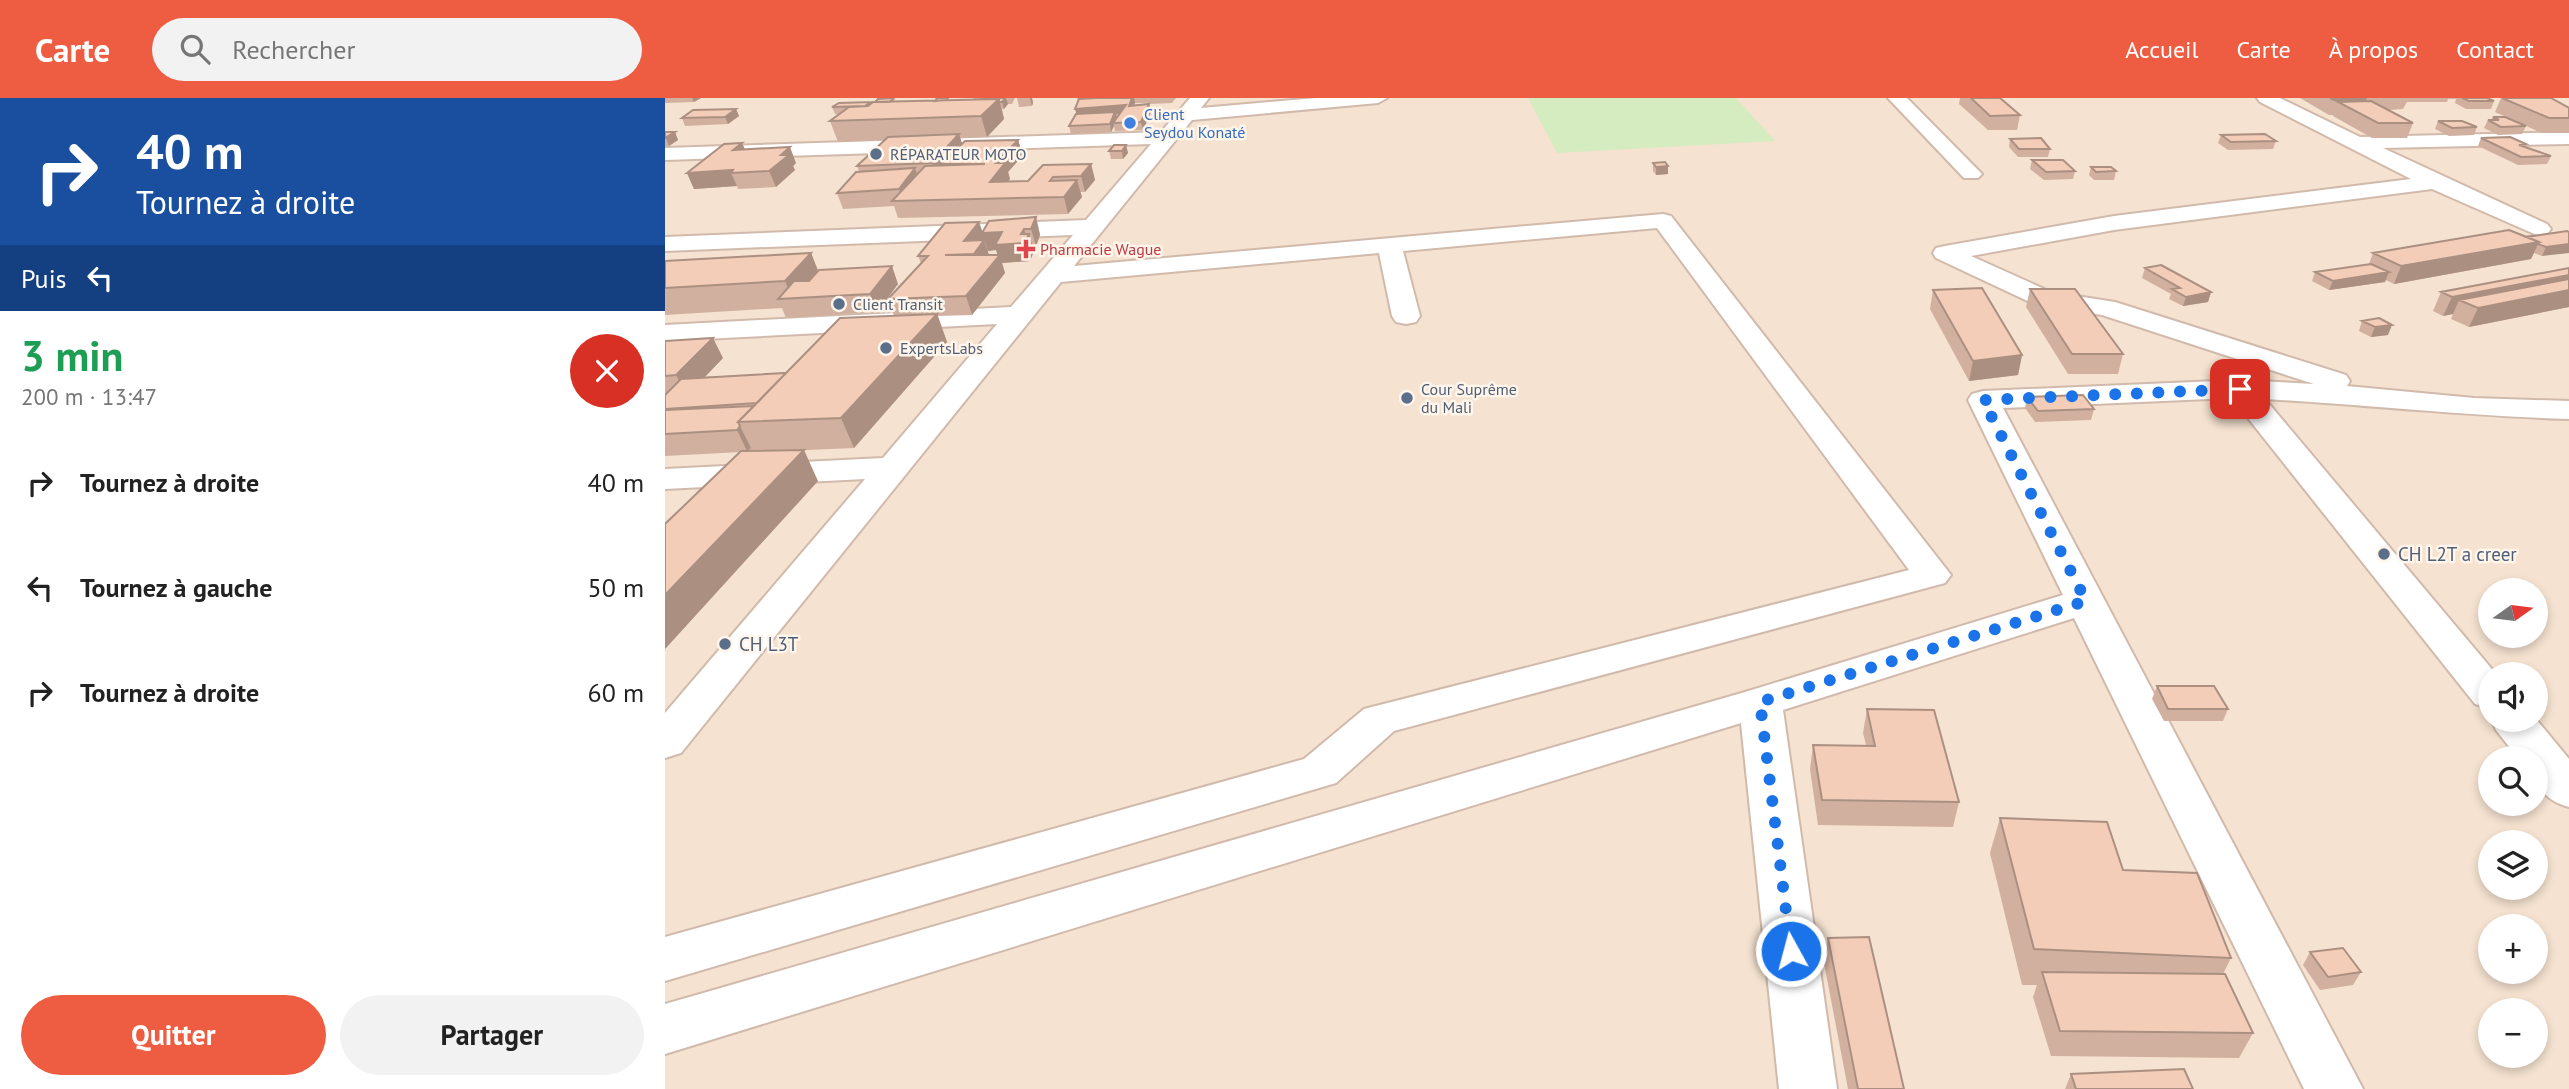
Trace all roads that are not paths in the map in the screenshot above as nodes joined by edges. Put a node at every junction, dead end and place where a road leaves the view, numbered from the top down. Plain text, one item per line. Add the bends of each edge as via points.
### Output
1 (1378, 98) edge
2 (1897, 98) edge
3 (2266, 98) edge
4 (1184, 117) edge
5 (2569, 138) edge
6 (2353, 143) junction
7 (665, 154) edge
8 (1971, 174) dead end
9 (2435, 182) junction
10 (1094, 227) junction
11 (2539, 229) dead end
12 (665, 244) edge
13 (1390, 246) junction
14 (1055, 275) junction
15 (1022, 315) junction
16 (1406, 316) dead end
17 (665, 333) edge
18 (2240, 389) junction
19 (2387, 397) junction
20 (2569, 411) edge
21 (894, 467) junction
22 (665, 479) edge
23 (2086, 601) junction
24 (2478, 679) edge
25 (1760, 702) junction
26 (680, 707) edge
27 (2522, 732) edge
28 (665, 742) edge
29 (2569, 790) edge
30 (665, 959) edge
31 (665, 1029) edge
32 (1808, 1089) edge
33 (2334, 1089) edge

1 - 4 street
2 - 8 street
3 - 6 street
4 - 7 street
4 - 10 street
5 - 6 street
6 - 9 street
9 - 11 street
9 - 19 street via 2114,223 1945,253 2045,299 2106,308
10 - 12 street
10 - 14 street
13 - 14 street
13 - 16 street
13 - 30 street via 1663,221 1932,575 1378,720 1320,771
14 - 15 street
15 - 17 street
15 - 21 street
18 - 19 street
18 - 23 street via 1983,400
18 - 24 street
19 - 20 street
21 - 22 street
21 - 26 street
23 - 25 street
23 - 33 street
25 - 31 street
25 - 32 street
26 - 28 street
27 - 29 street

